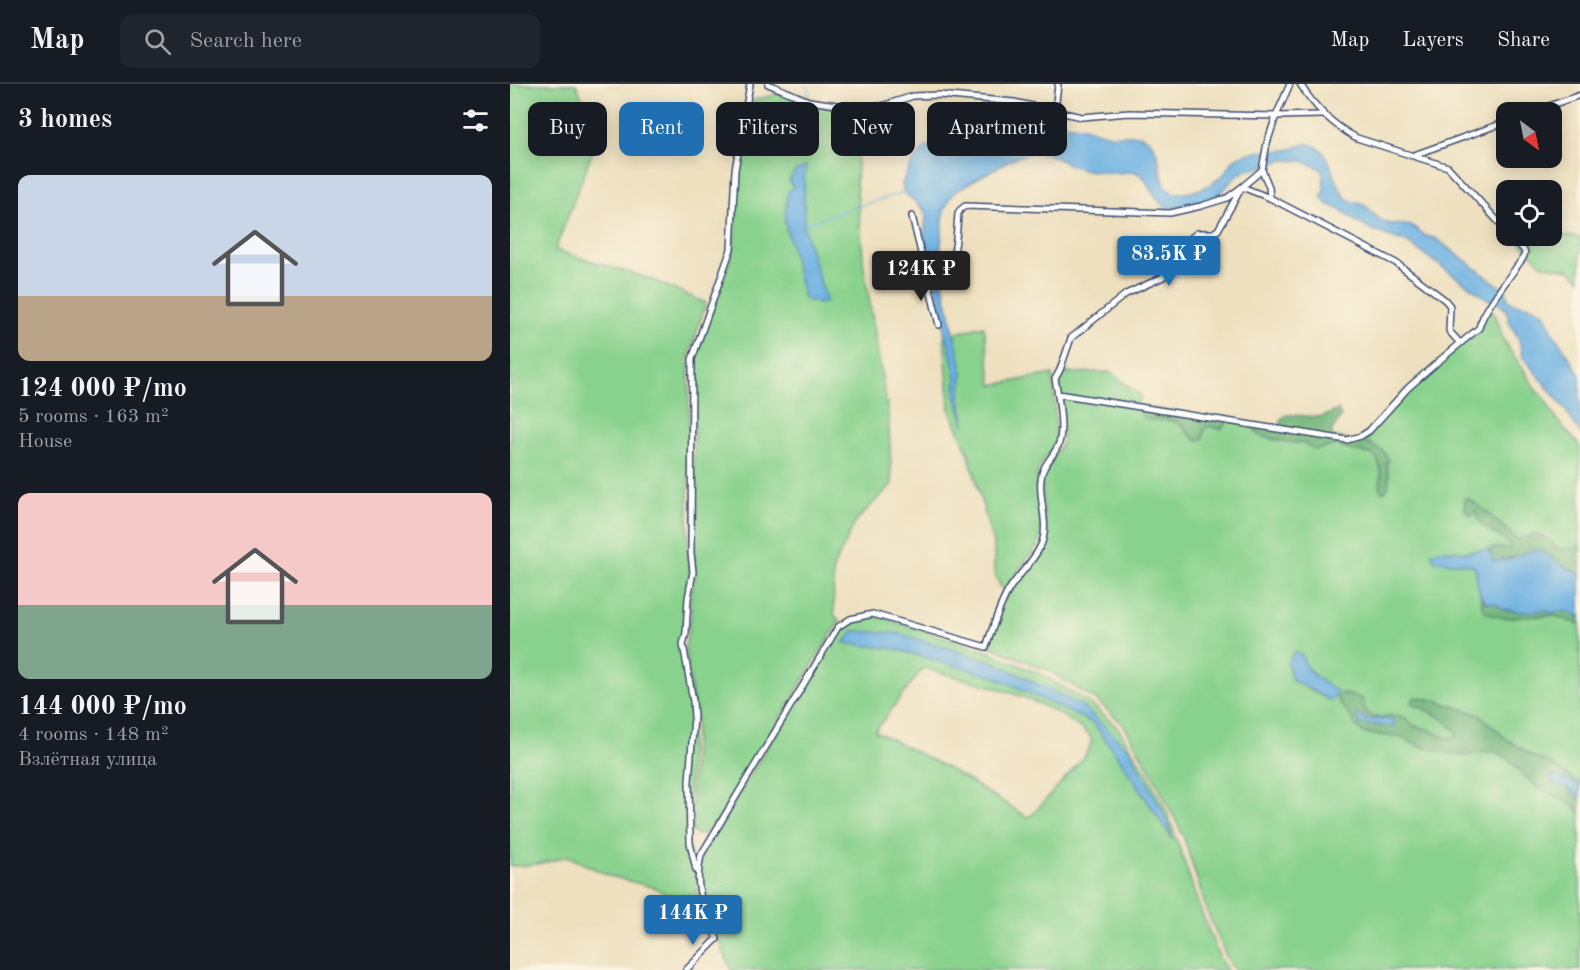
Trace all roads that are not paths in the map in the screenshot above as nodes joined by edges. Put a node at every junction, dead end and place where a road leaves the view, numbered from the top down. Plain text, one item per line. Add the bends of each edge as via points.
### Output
1 (750, 84) edge
2 (768, 84) edge
3 (1058, 84) edge
4 (1290, 84) edge
5 (1300, 84) edge
6 (1580, 95) edge
7 (1014, 102) edge
8 (1056, 102) edge
9 (1560, 102) edge
10 (1067, 114) edge
11 (1322, 115) junction
12 (1276, 116) junction
13 (1496, 126) edge
14 (1412, 156) junction
15 (1262, 170) junction
16 (1242, 187) junction
17 (1270, 198) junction
18 (912, 216) dead end
19 (1496, 219) edge
20 (1519, 246) edge
21 (926, 273) junction
22 (939, 325) dead end
23 (1460, 343) junction
24 (1058, 394) junction
25 (697, 871) junction
26 (686, 970) edge

1 - 25 street via 735,170 731,249 692,358 693,572 683,644 693,700 690,843
2 - 7 street via 809,101 851,107 882,106 914,96 939,95
3 - 8 street
4 - 12 street
5 - 11 street
6 - 9 street
10 - 12 street via 1082,117 1129,113
11 - 12 street
11 - 14 street via 1357,138
12 - 15 street
13 - 14 street
14 - 19 street via 1448,167
15 - 16 street
15 - 17 street
16 - 17 street
16 - 21 street via 1227,198 1170,213 965,206 958,214 949,268 933,276
16 - 24 street via 1218,230 1197,233 1171,262 1163,278 1126,294 1071,338 1055,379
17 - 23 street via 1396,263 1445,300 1450,306 1449,331
18 - 21 street
20 - 23 street via 1525,253 1511,276 1479,328
21 - 22 street
23 - 24 street via 1408,388 1369,431 1347,440
24 - 25 street via 1059,443 1040,480 1044,536 1040,548 1004,599 986,647 873,614 843,623 711,836
25 - 26 street via 698,893 717,939

